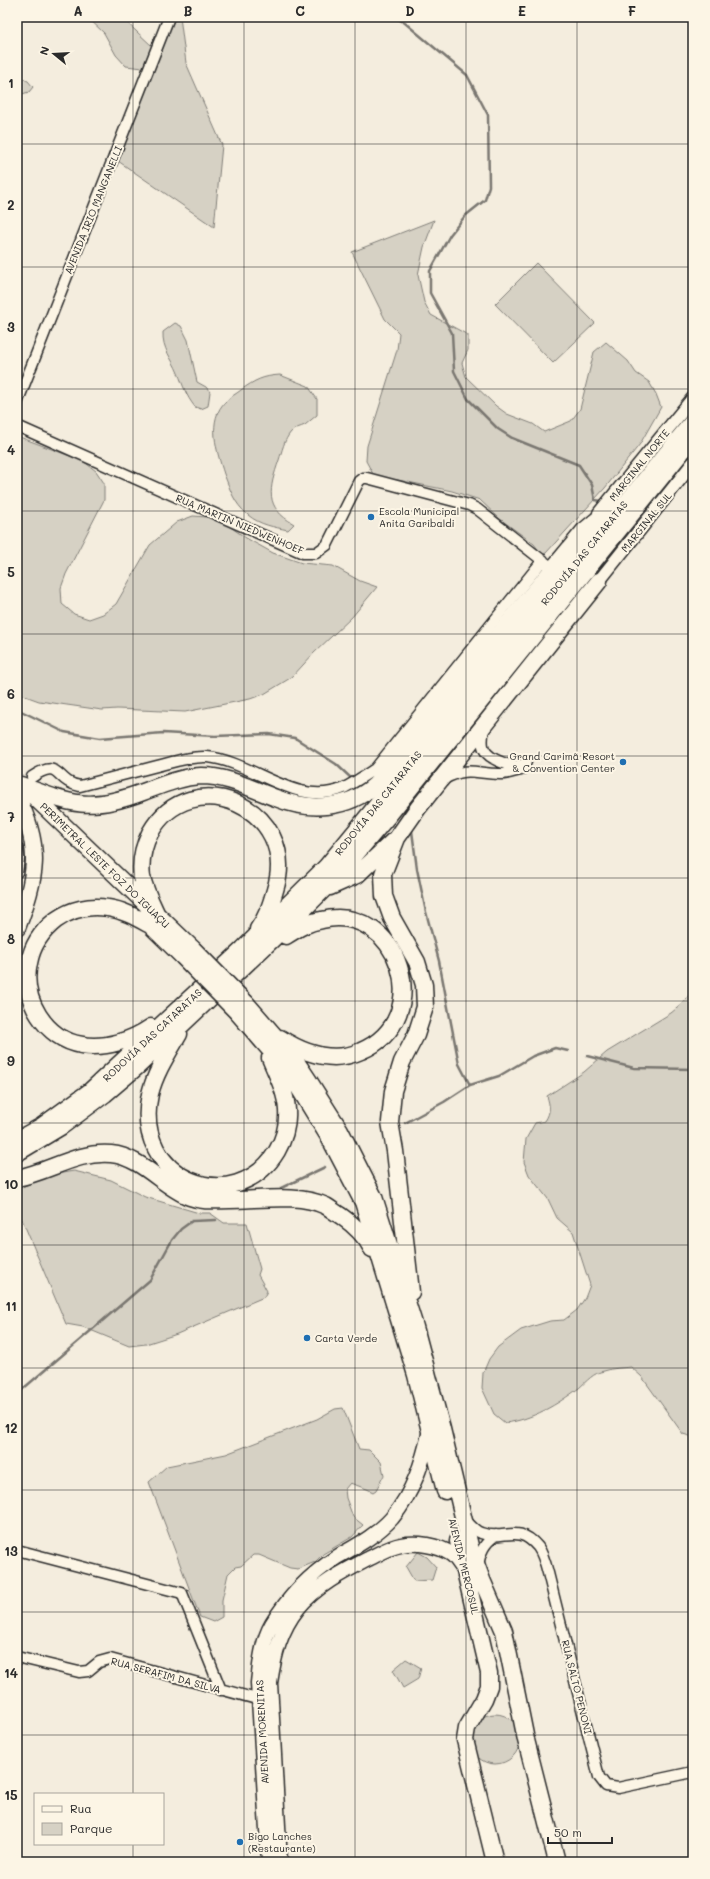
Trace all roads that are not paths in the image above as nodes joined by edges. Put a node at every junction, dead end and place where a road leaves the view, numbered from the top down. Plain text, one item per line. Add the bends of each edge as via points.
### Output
1 (169, 17) edge
2 (693, 398) edge
3 (17, 403) edge
4 (693, 421) edge
5 (17, 426) edge
6 (693, 438) edge
7 (693, 463) edge
8 (644, 480) junction
9 (584, 532) junction
10 (548, 564) junction
11 (599, 581) junction
12 (550, 615) junction
13 (485, 723) junction
14 (435, 785) junction
15 (21, 787) edge
16 (397, 838) junction
17 (17, 847) edge
18 (17, 872) edge
19 (322, 892) junction
20 (154, 921) junction
21 (17, 928) edge
22 (264, 948) junction
23 (243, 949) junction
24 (188, 1000) junction
25 (188, 1019) junction
26 (264, 1033) junction
27 (17, 1140) edge
28 (17, 1153) edge
29 (17, 1178) edge
30 (383, 1270) junction
31 (415, 1327) junction
32 (430, 1430) junction
33 (463, 1517) junction
34 (496, 1535) junction
35 (17, 1550) edge
36 (472, 1572) junction
37 (17, 1657) edge
38 (221, 1690) junction
39 (264, 1702) junction
40 (693, 1772) edge
41 (274, 1832) junction
42 (268, 1862) edge
43 (280, 1862) edge
44 (495, 1862) edge
45 (557, 1862) edge

1 - 3 street, AVENIDA IRIO MANGANELLI
2 - 9 street, MARGINAL NORTE
4 - 8 highway, RODOVÍA DAS CATARATAS
5 - 10 street, RUA MARTIN NIEDWENHOEF via 303,553 316,553 327,545 359,481 367,478 469,505
6 - 12 highway, RODOVÍA DAS CATARATAS
7 - 11 street, MARGINAL SUL
8 - 9 highway
8 - 23 highway, RODOVÍA DAS CATARATAS via 326,867
9 - 10 highway
10 - 15 street via 375,769 344,788 322,792 304,791 228,762 206,757 184,760 80,786 69,782 57,771 43,769
10 - 15 highway via 375,785 364,795 328,806 300,805 275,798 232,780 210,776 183,778 116,801 98,804 68,802
11 - 12 highway
11 - 13 highway
12 - 19 highway, RODOVÍA DAS CATARATAS via 388,816
13 - 14 highway
13 - 14 street via 482,740 489,756 510,765 522,765 526,762 521,770 502,774 469,770 452,774
14 - 16 highway
15 - 20 highway, PERIMETRAL LESTE FOZ DO IGUAÇU
15 - 21 highway via 34,858 31,888
16 - 19 highway via 357,875
16 - 31 highway via 383,874 384,896 392,918 417,962 424,985 425,1007 393,1091 390,1122
17 - 18 street
19 - 22 highway, RODOVÍA DAS CATARATAS
20 - 23 highway via 142,871 144,846 153,829 166,814 191,800 211,797 239,803 255,814 268,828 276,846 279,865 277,884 264,921
20 - 24 highway via 101,907 74,911 55,921 40,936 29,959 27,985 34,1009 44,1023 61,1037 82,1045 98,1046 124,1041 142,1034
20 - 26 highway, PERIMETRAL LESTE FOZ DO IGUAÇU, bridge
22 - 25 highway, RODOVÍA DAS CATARATAS
22 - 26 highway via 305,924 322,919 349,920 373,931 386,942 399,966 403,983 399,1010 392,1026 380,1040 356,1053 330,1057 312,1054
23 - 24 highway, RODOVÍA DAS CATARATAS
24 - 27 highway, RODOVÍA DAS CATARATAS via 89,1092 42,1126
25 - 26 highway via 164,1059 153,1084 148,1120 154,1146 163,1162 177,1174 201,1184 228,1185 250,1177 269,1162 283,1138 287,1114 283,1090
25 - 28 highway, RODOVÍA DAS CATARATAS via 105,1094 62,1126
26 - 30 highway via 341,1158 363,1202
26 - 31 highway via 293,1058 340,1130 363,1174 374,1197
29 - 30 highway via 77,1158 112,1154 136,1163 174,1190 191,1198 205,1201 284,1198 325,1206 352,1224 367,1240
30 - 32 highway, AVENIDA MERCOSUL via 416,1374
31 - 33 highway, AVENIDA MERCOSUL
32 - 36 highway, AVENIDA MERCOSUL
32 - 39 main road, AVENIDA MORENITAS via 424,1459 404,1500 391,1519 376,1533 308,1578 271,1625 261,1657 258,1683
33 - 34 street, RUA SALTO PENONI via 480,1533
33 - 36 highway, AVENIDA MERCOSUL via 471,1550
34 - 36 street via 482,1548
34 - 40 street, RUA SALTO PENONI via 512,1533 526,1536 539,1548 548,1573 599,1777 606,1786 618,1788
35 - 38 street via 182,1593
36 - 39 main road, AVENIDA MORENITAS via 452,1554 416,1544 400,1545 390,1549 339,1575 315,1591 298,1607 283,1630 273,1660
36 - 44 highway, AVENIDA MERCOSUL via 489,1686 467,1728 465,1740
36 - 45 highway, AVENIDA MERCOSUL via 504,1631 526,1740
37 - 38 street, RUA SERAFIM DA SILVA via 78,1672 88,1671 99,1662 110,1660
38 - 39 street, RUA SERAFIM DA SILVA
39 - 41 main road, AVENIDA MORENITAS
41 - 42 main road, AVENIDA MORENITAS
41 - 43 main road, AVENIDA MORENITAS

